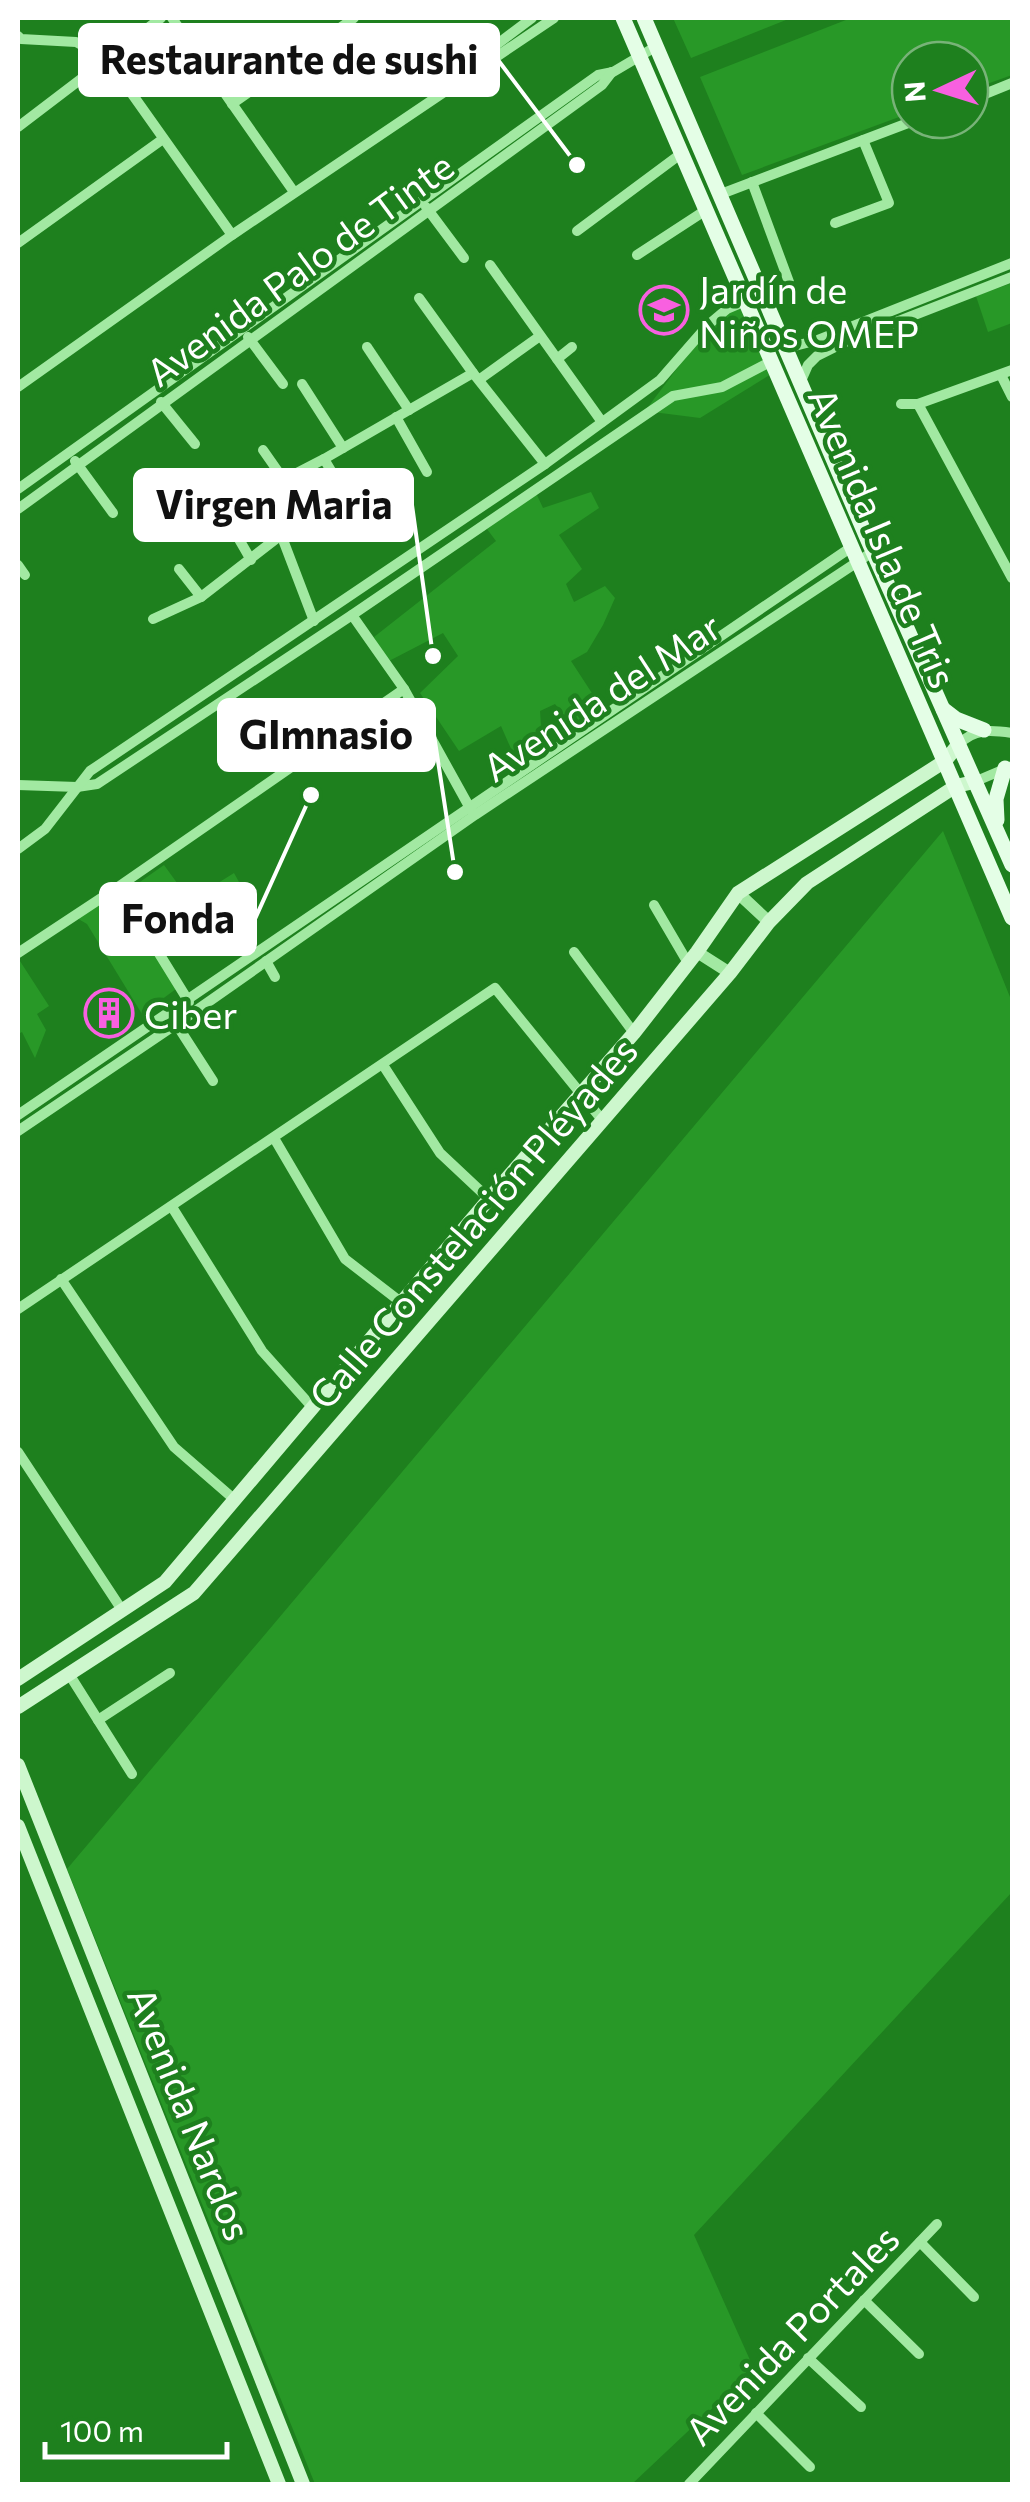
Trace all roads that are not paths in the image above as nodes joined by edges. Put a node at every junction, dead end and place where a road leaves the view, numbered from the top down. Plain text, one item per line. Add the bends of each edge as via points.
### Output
1 (162, 18) edge
2 (172, 18) edge
3 (354, 18) edge
4 (532, 18) edge
5 (554, 18) edge
6 (623, 18) edge
7 (644, 18) edge
8 (18, 36) edge
9 (657, 46) junction
10 (640, 56) junction
11 (108, 60) junction
12 (613, 72) junction
13 (440, 92) junction
14 (232, 104) junction
15 (18, 127) edge
16 (890, 130) edge
17 (163, 140) junction
18 (862, 140) junction
19 (682, 153) junction
20 (752, 182) junction
21 (294, 192) junction
22 (721, 194) junction
23 (421, 200) junction
24 (706, 210) junction
25 (428, 211) junction
26 (836, 223) dead end
27 (577, 231) dead end
28 (232, 234) junction
29 (18, 243) edge
30 (637, 255) dead end
31 (464, 258) dead end
32 (1012, 263) edge
33 (332, 264) junction
34 (490, 265) dead end
35 (341, 274) junction
36 (1012, 277) edge
37 (789, 282) dead end
38 (419, 298) dead end
39 (746, 301) junction
40 (767, 302) junction
41 (874, 323) junction
42 (242, 328) junction
43 (838, 331) junction
44 (540, 336) junction
45 (250, 340) junction
46 (845, 342) junction
47 (367, 347) dead end
48 (572, 347) dead end
49 (787, 348) junction
50 (556, 360) junction
51 (772, 360) junction
52 (1007, 373) edge
53 (476, 376) junction
54 (660, 380) junction
55 (801, 381) junction
56 (283, 384) dead end
57 (302, 384) dead end
58 (18, 387) edge
59 (153, 392) junction
60 (673, 396) junction
61 (1012, 397) edge
62 (162, 404) junction
63 (902, 404) dead end
64 (918, 404) junction
65 (408, 410) junction
66 (396, 418) junction
67 (602, 422) junction
68 (195, 444) dead end
69 (343, 448) junction
70 (263, 450) dead end
71 (68, 453) junction
72 (324, 458) junction
73 (544, 464) junction
74 (78, 465) junction
75 (428, 472) dead end
76 (284, 480) junction
77 (18, 490) edge
78 (18, 510) edge
79 (113, 513) dead end
80 (225, 514) dead end
81 (357, 514) dead end
82 (281, 535) junction
83 (863, 549) junction
84 (251, 560) junction
85 (179, 569) dead end
86 (1012, 578) edge
87 (201, 597) junction
88 (352, 615) junction
89 (153, 619) dead end
90 (314, 620) junction
91 (291, 634) junction
92 (300, 649) junction
93 (223, 680) junction
94 (404, 689) junction
95 (232, 694) junction
96 (942, 709) junction
97 (984, 730) junction
98 (1012, 733) edge
99 (144, 734) junction
100 (958, 746) junction
101 (153, 747) junction
102 (945, 761) junction
103 (1009, 767) edge
104 (974, 782) junction
105 (18, 785) edge
106 (956, 786) junction
107 (76, 787) junction
108 (472, 811) junction
109 (997, 829) junction
110 (18, 849) edge
111 (1012, 865) edge
112 (118, 887) junction
113 (738, 894) junction
114 (654, 905) dead end
115 (1012, 918) edge
116 (769, 922) junction
117 (574, 952) dead end
118 (18, 953) edge
119 (692, 958) junction
120 (266, 961) junction
121 (730, 973) junction
122 (275, 977) dead end
123 (188, 1000) junction
124 (194, 1012) junction
125 (169, 1013) junction
126 (176, 1024) junction
127 (634, 1033) junction
128 (383, 1065) junction
129 (213, 1081) dead end
130 (580, 1095) junction
131 (18, 1114) edge
132 (603, 1121) junction
133 (18, 1131) edge
134 (274, 1138) junction
135 (488, 1199) junction
136 (172, 1207) junction
137 (60, 1278) junction
138 (402, 1303) junction
139 (18, 1309) edge
140 (312, 1407) junction
141 (18, 1452) edge
142 (235, 1500) junction
143 (166, 1582) junction
144 (180, 1602) junction
145 (122, 1610) junction
146 (170, 1673) dead end
147 (70, 1674) junction
148 (18, 1679) edge
149 (18, 1708) edge
150 (98, 1720) junction
151 (18, 1766) edge
152 (132, 1774) dead end
153 (19, 1834) edge
154 (937, 2224) dead end
155 (920, 2242) junction
156 (974, 2297) dead end
157 (864, 2300) junction
158 (919, 2354) dead end
159 (808, 2358) junction
160 (861, 2407) dead end
161 (756, 2412) junction
162 (810, 2467) dead end
163 (698, 2475) junction
164 (279, 2484) edge
165 (304, 2484) edge
166 (689, 2484) edge
167 (708, 2484) edge

1 - 11 street
2 - 14 street
3 - 14 street
4 - 13 street
5 - 13 street
6 - 10 main road, Avenida Isla de Tris
7 - 9 main road, Avenida Isla de Tris
8 - 11 street via 76,42
9 - 10 street, Avenida Palo de Tinte
9 - 22 main road, Avenida Isla de Tris
10 - 12 street, Avenida Palo de Tinte
10 - 19 main road, Avenida Isla de Tris
11 - 15 street
11 - 17 street
12 - 23 street, Avenida Palo de Tinte via 598,75
12 - 25 street, Avenida Palo de Tinte
13 - 21 street
14 - 21 street
16 - 18 street
17 - 28 street
17 - 29 street
18 - 20 street
18 - 26 street via 889,203
19 - 24 main road, Avenida Isla de Tris
19 - 27 street
20 - 22 street
20 - 37 street
21 - 28 street
22 - 40 main road, Avenida Isla de Tris
23 - 25 street
23 - 33 street, Avenida Palo de Tinte
24 - 30 street
24 - 39 main road, Avenida Isla de Tris
25 - 31 street
25 - 35 street, Avenida Palo de Tinte
28 - 58 street
32 - 41 street
33 - 35 street
33 - 42 street, Avenida Palo de Tinte
34 - 44 street
35 - 45 street, Avenida Palo de Tinte
36 - 41 street
38 - 53 street
39 - 40 main road
39 - 51 main road, Avenida Isla de Tris
39 - 54 street via 708,325
40 - 49 main road, Avenida Isla de Tris
41 - 43 street
41 - 46 street
42 - 45 street
42 - 59 street, Avenida Palo de Tinte
43 - 46 street
43 - 49 street
44 - 50 street
44 - 53 street
45 - 56 street
45 - 62 street, Avenida Palo de Tinte
46 - 55 street via 817,356
47 - 65 street
48 - 50 street
49 - 55 main road, Avenida Isla de Tris
50 - 67 street
51 - 60 street via 722,387
51 - 83 main road, Avenida Isla de Tris
52 - 61 street
52 - 64 street
53 - 65 street
53 - 73 street
54 - 60 street
54 - 67 street
55 - 83 main road, Avenida Isla de Tris
57 - 69 street
59 - 62 street
59 - 71 street, Avenida Palo de Tinte
60 - 88 street
62 - 68 street
62 - 74 street, Avenida Palo de Tinte
63 - 64 street
64 - 86 street
65 - 66 street
66 - 69 street
66 - 75 street
67 - 73 street
69 - 72 street
70 - 76 street
71 - 74 street
71 - 77 street, Avenida Palo de Tinte
72 - 76 street
72 - 81 street
73 - 90 street
74 - 78 street, Avenida Palo de Tinte
74 - 79 street
76 - 82 street via 264,490
80 - 84 street
82 - 84 street
82 - 90 street
83 - 96 main road, Avenida Isla de Tris
83 - 102 main road, Avenida Isla de Tris
83 - 108 street, Avenida del Mar
84 - 87 street
85 - 87 street
87 - 89 street
88 - 92 street
88 - 94 street
90 - 91 street
91 - 92 street
91 - 93 street
92 - 95 street
93 - 95 street
93 - 99 street
94 - 108 street
94 - 112 street
95 - 101 street
96 - 97 main road
96 - 100 main road, Avenida Isla de Tris
97 - 98 street
97 - 100 street
99 - 101 street
99 - 107 street
100 - 102 main road, Calle Constelación Pléyades
100 - 104 main road, Avenida Isla de Tris
101 - 107 street via 98,784
102 - 106 main road, Avenida Isla de Tris
102 - 113 main road, Calle Constelación Pléyades
103 - 104 street
103 - 109 main road via 996,800
104 - 106 main road, Calle Constelación Pléyades
104 - 109 main road, Avenida Isla de Tris
105 - 107 street
106 - 115 main road, Avenida Isla de Tris
106 - 116 main road, Calle Constelación Pléyades via 807,883
107 - 110 street via 45,829
108 - 120 street, Avenida del Mar
108 - 123 street, Avenida del Mar
109 - 111 main road, Avenida Isla de Tris
112 - 118 street
112 - 123 street
113 - 116 street
113 - 119 main road, Calle Constelación Pléyades
114 - 119 street
116 - 121 main road, Calle Constelación Pléyades
117 - 127 street
119 - 121 street
119 - 127 main road, Calle Constelación Pléyades
120 - 122 street
120 - 124 street, Avenida del Mar
121 - 132 main road, Calle Constelación Pléyades
123 - 124 street
123 - 125 street, Avenida del Mar
124 - 126 street, Avenida del Mar
125 - 126 street
125 - 131 street, Avenida del Mar
126 - 129 street
126 - 133 street, Avenida del Mar
127 - 130 main road, Calle Constelación Pléyades
128 - 130 street via 495,988
128 - 134 street
128 - 135 street via 440,1152
130 - 132 street
130 - 135 main road, Calle Constelación Pléyades
132 - 144 main road, Calle Constelación Pléyades
134 - 136 street
134 - 138 street via 346,1259
135 - 138 main road, Calle Constelación Pléyades
136 - 137 street
136 - 140 street via 262,1351
137 - 139 street
137 - 142 street via 174,1447
138 - 140 main road, Calle Constelación Pléyades
140 - 142 main road, Calle Constelación Pléyades
141 - 145 street
142 - 143 main road, Calle Constelación Pléyades
143 - 144 street
143 - 145 main road, Calle Constelación Pléyades
144 - 147 main road, Calle Constelación Pléyades
145 - 148 main road, Calle Constelación Pléyades
146 - 150 street
147 - 149 main road, Calle Constelación Pléyades
147 - 150 street
150 - 152 street
151 - 165 main road, Avenida Nardos
153 - 164 main road, Avenida Nardos
154 - 155 street, Avenida Portales
155 - 156 street
155 - 157 street, Avenida Portales
157 - 158 street
157 - 159 street, Avenida Portales
159 - 160 street
159 - 161 street, Avenida Portales
161 - 162 street
161 - 163 street, Avenida Portales
163 - 166 street, Avenida Portales
163 - 167 street

